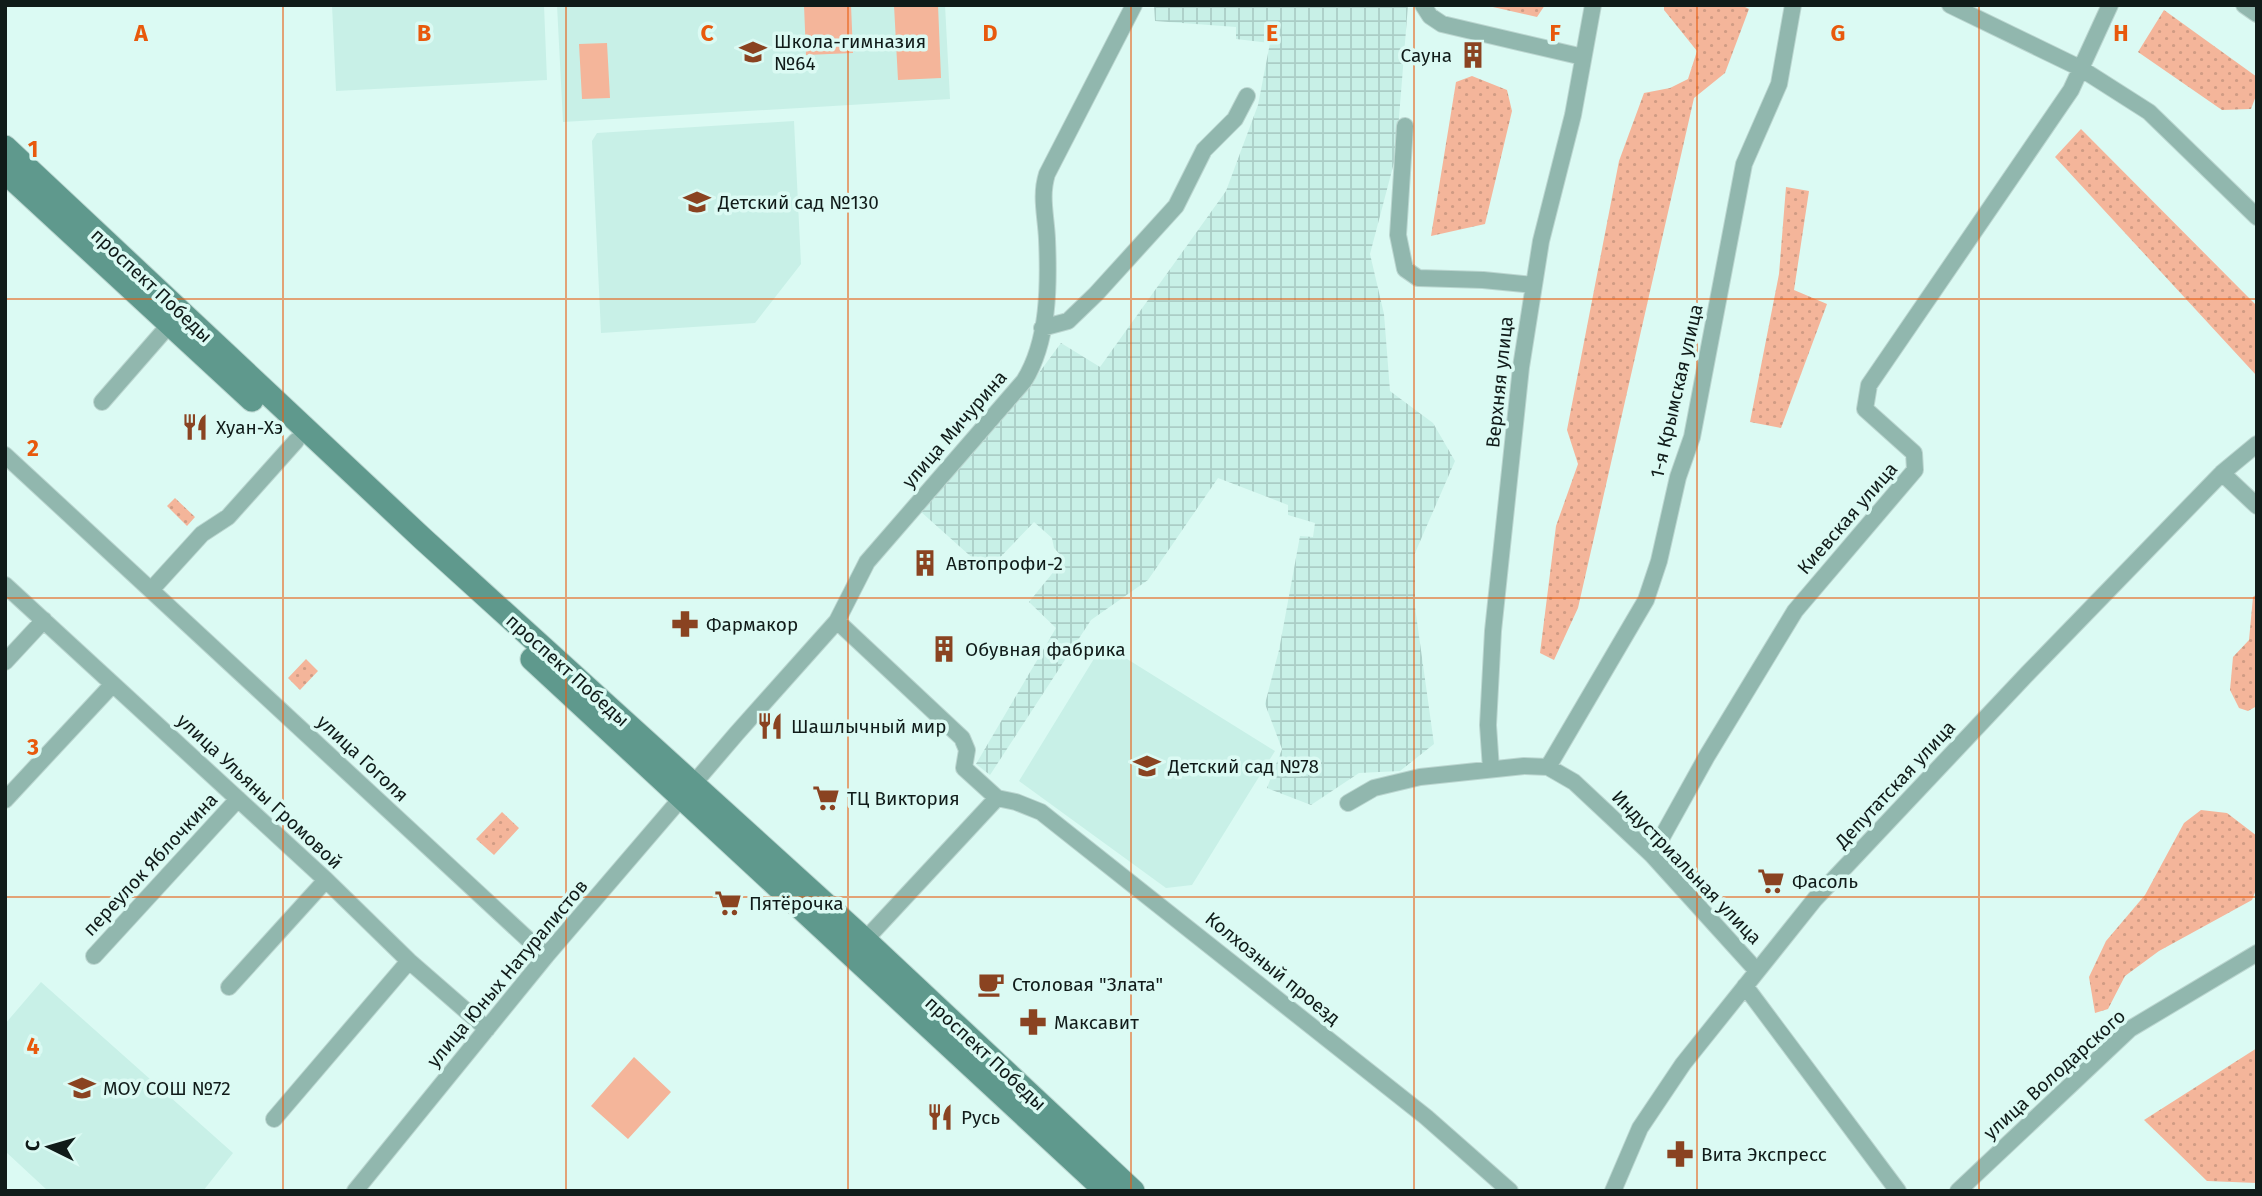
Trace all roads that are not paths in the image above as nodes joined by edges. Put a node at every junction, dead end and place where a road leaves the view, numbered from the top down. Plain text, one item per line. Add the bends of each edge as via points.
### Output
1 (1134, 5) edge
2 (1423, 5) edge
3 (1593, 5) edge
4 (1793, 5) edge
5 (1950, 5) edge
6 (2110, 5) edge
7 (2244, 5) edge
8 (2257, 14) edge
9 (1583, 57) junction
10 (2080, 68) junction
11 (1247, 96) dead end
12 (1405, 126) dead end
13 (5, 147) edge
14 (5, 172) edge
15 (2257, 217) edge
16 (1533, 285) junction
17 (170, 324) junction
18 (1042, 328) junction
19 (102, 402) dead end
20 (296, 441) junction
21 (2257, 443) edge
22 (5, 455) edge
23 (2222, 473) junction
24 (2257, 506) edge
25 (5, 585) edge
26 (151, 590) junction
27 (44, 620) junction
28 (837, 621) junction
29 (5, 662) edge
30 (113, 684) junction
31 (1548, 767) junction
32 (1491, 769) junction
33 (687, 791) junction
34 (997, 798) junction
35 (238, 799) junction
36 (5, 800) edge
37 (1348, 803) dead end
38 (1652, 855) junction
39 (326, 880) junction
40 (865, 940) junction
41 (2257, 953) edge
42 (94, 956) dead end
43 (546, 956) junction
44 (409, 961) junction
45 (1758, 971) junction
46 (1745, 986) junction
47 (229, 987) dead end
48 (487, 1029) junction
49 (274, 1119) dead end
50 (355, 1191) edge
51 (1106, 1191) edge
52 (1133, 1191) edge
53 (1510, 1191) edge
54 (1614, 1191) edge
55 (1898, 1191) edge
56 (1958, 1191) edge

1 - 18 street, улица Мичурина via 1060,144 1044,184 1047,258
2 - 9 street via 1442,23
3 - 9 street, Верхняя улица
4 - 31 street, 1-я Крымская улица via 1779,85 1744,164 1692,437 1659,561 1646,600
5 - 10 street
6 - 10 street, Киевская улица
7 - 8 street
9 - 16 street, Верхняя улица
10 - 15 street via 2149,112
10 - 38 street, Киевская улица via 2071,90 1869,385 1865,409 1914,453 1915,470 1795,611
11 - 18 street via 1235,119 1204,150 1176,206 1068,321
12 - 16 street via 1398,235 1405,269 1418,278
13 - 33 main road, проспект Победы
14 - 17 main road, проспект Победы
16 - 32 street, Верхняя улица via 1496,586 1488,725
17 - 19 street
17 - 20 main road, проспект Победы
18 - 28 street, улица Мичурина via 1024,382 867,562
20 - 26 street via 228,517 202,534
20 - 33 main road, проспект Победы
21 - 23 street, Депутатская улица
22 - 26 street, улица Гоголя
23 - 24 street
23 - 45 street, Депутатская улица via 1815,899
25 - 27 street, улица Ульяны Громовой
26 - 43 street, улица Гоголя
27 - 29 street
27 - 30 street, улица Ульяны Громовой
28 - 33 street, улица Мичурина
28 - 34 street, Колхозный проезд via 962,737 967,750 964,768
30 - 35 street, улица Ульяны Громовой
30 - 36 street
31 - 32 street
31 - 38 street, Индустриальная улица via 1574,782
32 - 37 street via 1408,779 1374,788
33 - 40 main road, проспект Победы
33 - 43 street, улица Юных Натуралистов
33 - 51 main road, проспект Победы
34 - 40 street
34 - 53 street, Колхозный проезд via 1041,812 1426,1117
35 - 39 street, улица Ульяны Громовой
35 - 42 street, переулок Яблочкина
38 - 45 street, Индустриальная улица
39 - 44 street, улица Ульяны Громовой
39 - 47 street
40 - 52 main road, проспект Победы
41 - 56 street, улица Володарского via 2130,1029
43 - 48 street, улица Юных Натуралистов
44 - 48 street, улица Ульяны Громовой
44 - 49 street
45 - 46 street, Депутатская улица
46 - 54 street, Депутатская улица via 1640,1128
46 - 55 street
48 - 50 street, улица Юных Натуралистов

